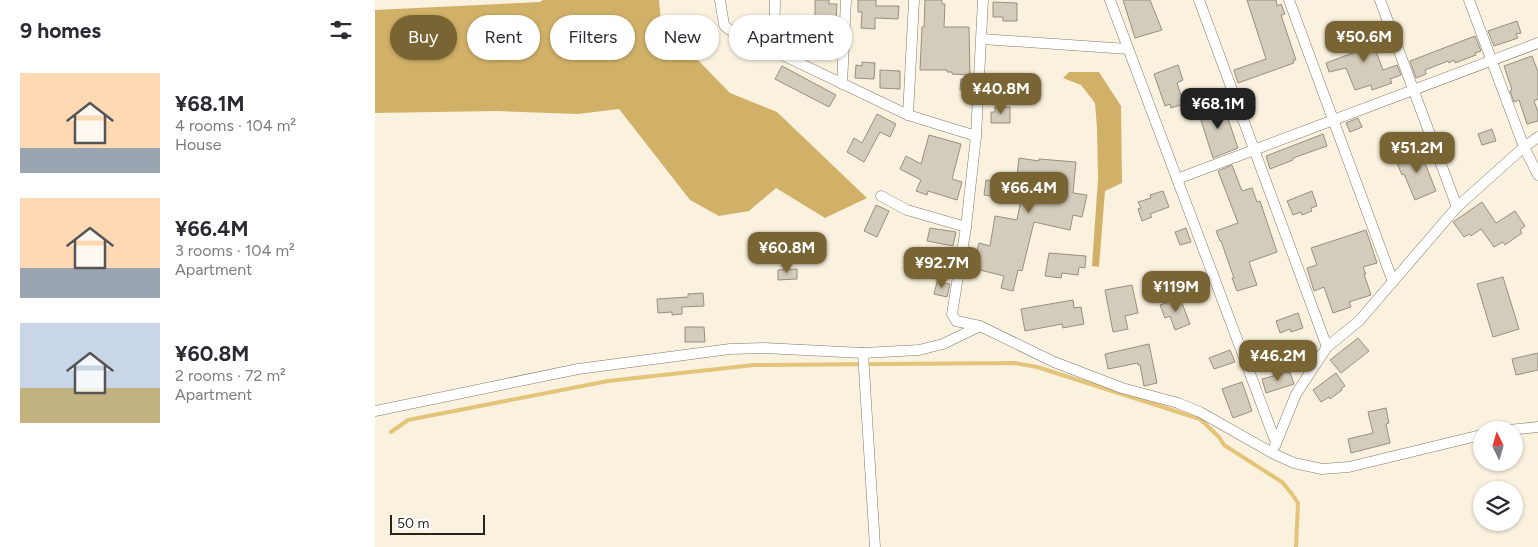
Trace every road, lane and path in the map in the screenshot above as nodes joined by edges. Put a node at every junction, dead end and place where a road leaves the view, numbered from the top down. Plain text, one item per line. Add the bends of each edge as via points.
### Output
1 (720, 0) edge
2 (775, 0) edge
3 (846, 0) edge
4 (914, 0) edge
5 (983, 0) edge
6 (1110, 0) edge
7 (1199, 0) edge
8 (1289, 0) edge
9 (1380, 0) edge
10 (1469, 0) edge
11 (775, 15) edge
12 (729, 30) edge
13 (981, 38) junction
14 (1538, 43) edge
15 (1128, 48) junction
16 (791, 60) edge
17 (1492, 60) junction
18 (842, 84) junction
19 (1413, 90) junction
20 (908, 116) junction
21 (1334, 120) junction
22 (976, 136) junction
23 (1538, 137) edge
24 (1524, 147) junction
25 (1254, 150) junction
26 (1538, 175) edge
27 (1177, 179) junction
28 (881, 196) dead end
29 (1457, 207) junction
30 (966, 227) junction
31 (1393, 282) junction
32 (980, 326) junction
33 (1327, 347) junction
34 (863, 353) junction
35 (375, 411) edge
36 (1538, 427) edge
37 (1523, 428) edge
38 (1473, 437) edge
39 (1276, 443) junction
40 (1274, 454) junction
41 (875, 547) edge

1 - 12 street via 724,25
2 - 11 street
3 - 18 street
4 - 20 street
5 - 13 street
6 - 15 street
7 - 25 street
8 - 21 street
9 - 19 street
10 - 17 street
13 - 15 street
13 - 22 street
14 - 17 street
15 - 27 street
16 - 18 street
17 - 19 street
17 - 24 street
18 - 20 street
19 - 21 street
19 - 29 street
20 - 22 street
21 - 25 street
21 - 31 street
22 - 30 street
23 - 24 street
24 - 26 street
24 - 29 street
25 - 27 street
25 - 33 street
27 - 39 street
28 - 30 street via 907,210
29 - 31 street
30 - 32 street via 952,314 956,321
31 - 33 street via 1359,322
32 - 34 street via 943,344 919,350
32 - 40 street via 1063,365 1122,388 1200,412
33 - 39 street via 1296,394
34 - 35 street via 730,349 578,369
34 - 41 street
36 - 37 street
38 - 40 street via 1349,467 1322,469 1294,463
39 - 40 street

